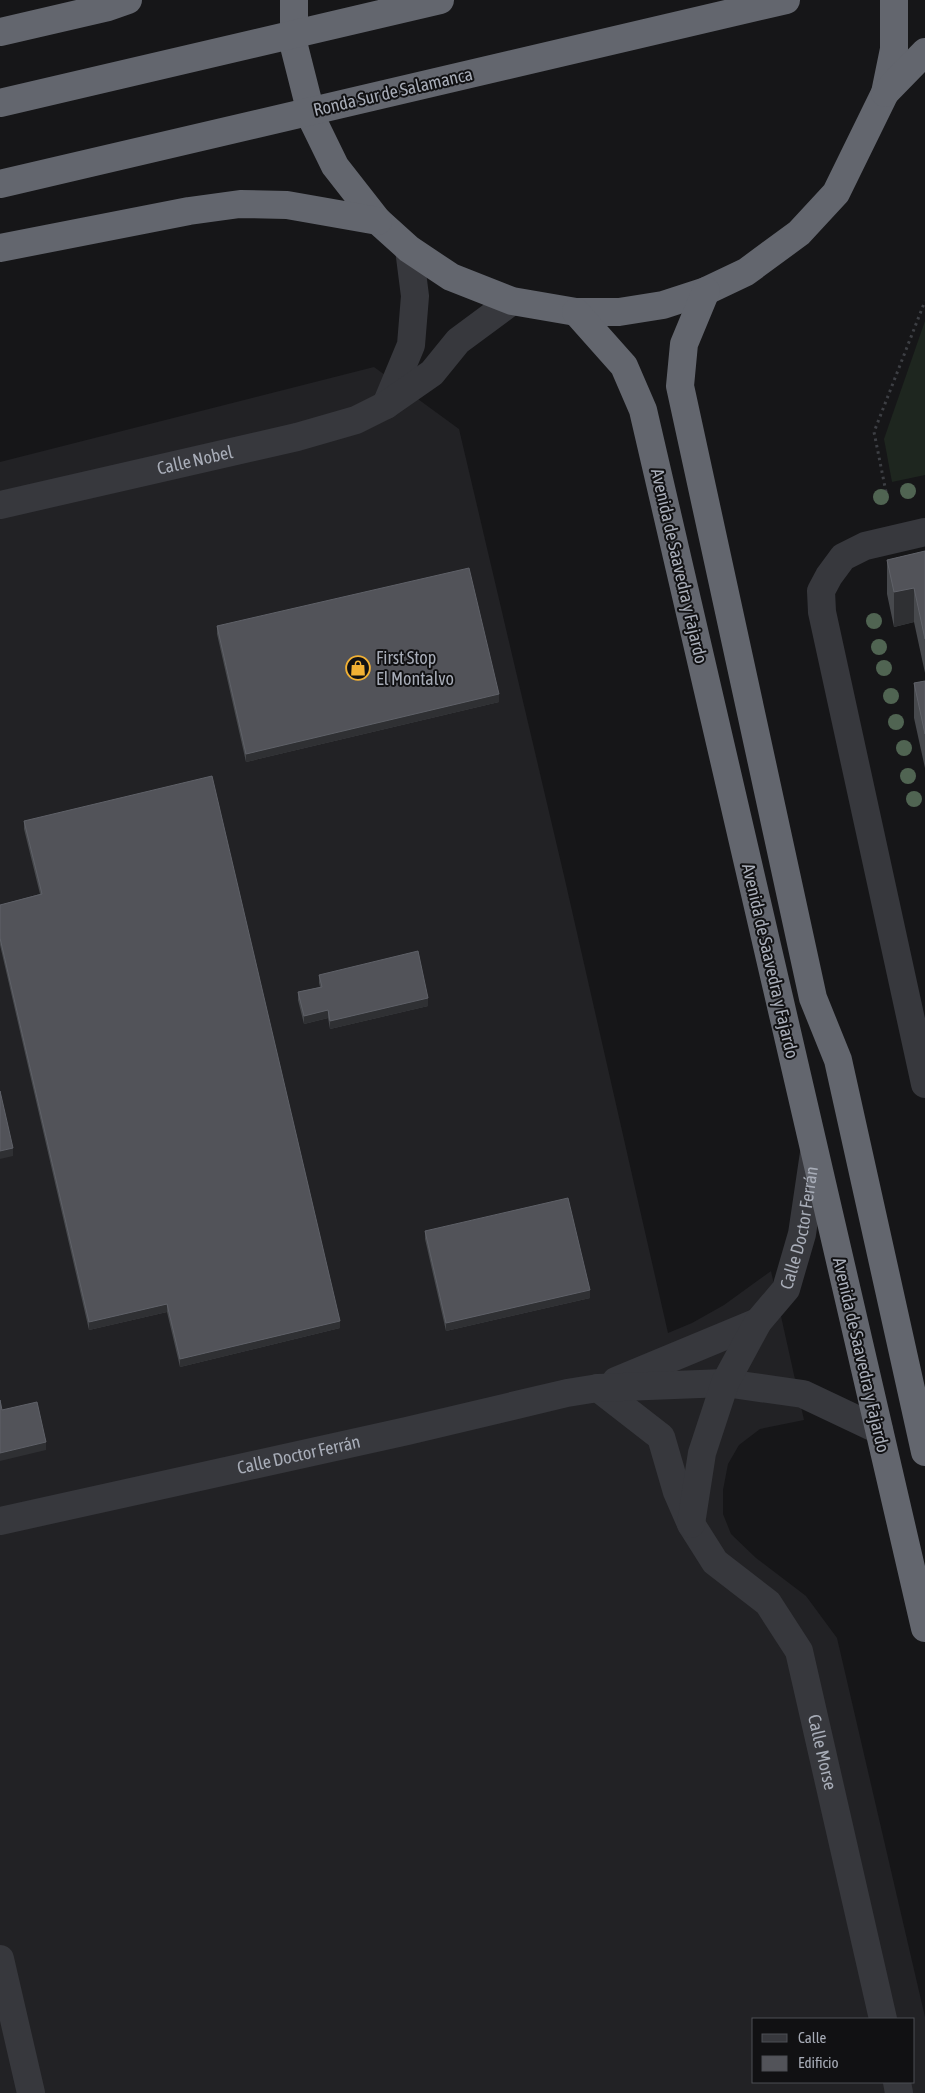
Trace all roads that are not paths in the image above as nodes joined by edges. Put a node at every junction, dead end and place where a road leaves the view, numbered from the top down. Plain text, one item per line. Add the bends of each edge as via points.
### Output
1 (128, 0) edge
2 (294, 0) edge
3 (440, 0) edge
4 (786, 0) edge
5 (894, 0) edge
6 (0, 32) edge
7 (925, 52) edge
8 (885, 93) junction
9 (0, 103) edge
10 (0, 184) edge
11 (378, 221) junction
12 (0, 248) edge
13 (409, 249) junction
14 (706, 291) junction
15 (512, 301) junction
16 (576, 312) junction
17 (386, 405) junction
18 (0, 505) edge
19 (925, 532) edge
20 (925, 1084) edge
21 (814, 1153) junction
22 (758, 1322) junction
23 (725, 1383) junction
24 (598, 1388) junction
25 (879, 1430) junction
26 (925, 1452) edge
27 (0, 1521) edge
28 (691, 1524) junction
29 (925, 1628) edge
30 (0, 1959) edge
31 (882, 2018) edge
32 (31, 2093) edge

1 - 6 highway
2 - 11 highway via 294,46 313,121 335,166
3 - 9 highway
4 - 10 highway, Ronda Sur de Salamanca
5 - 8 highway via 894,49
7 - 8 highway
8 - 14 highway via 836,193 799,233 746,272
11 - 12 highway via 287,204 240,204
11 - 13 highway
13 - 15 highway via 451,277
13 - 17 street via 415,296 412,345
14 - 16 highway via 646,308
14 - 26 highway, Avenida de Saavedra y Fajardo via 684,344 680,386 813,998 838,1060
15 - 16 highway
15 - 17 street, Calle Nobel via 458,340 432,373
16 - 21 highway, Avenida de Saavedra y Fajardo via 624,366 643,410
17 - 18 street, Calle Nobel via 356,420 297,437
19 - 20 street via 865,546 843,557 821,591 822,612
21 - 22 street, Calle Doctor Ferrán via 802,1234 786,1289
21 - 25 highway, Avenida de Saavedra y Fajardo
22 - 23 street, Calle Doctor Ferrán
22 - 24 street, Calle Doctor Ferrán
23 - 24 street, Calle Doctor Ferrán
23 - 25 street, Calle Doctor Ferrán via 803,1394
23 - 28 street via 702,1453
24 - 27 street, Calle Doctor Ferrán
24 - 28 street, Calle Morse via 661,1437 677,1492
25 - 29 highway, Avenida de Saavedra y Fajardo
28 - 31 street, Calle Morse via 714,1562 768,1603 798,1651
30 - 32 street

